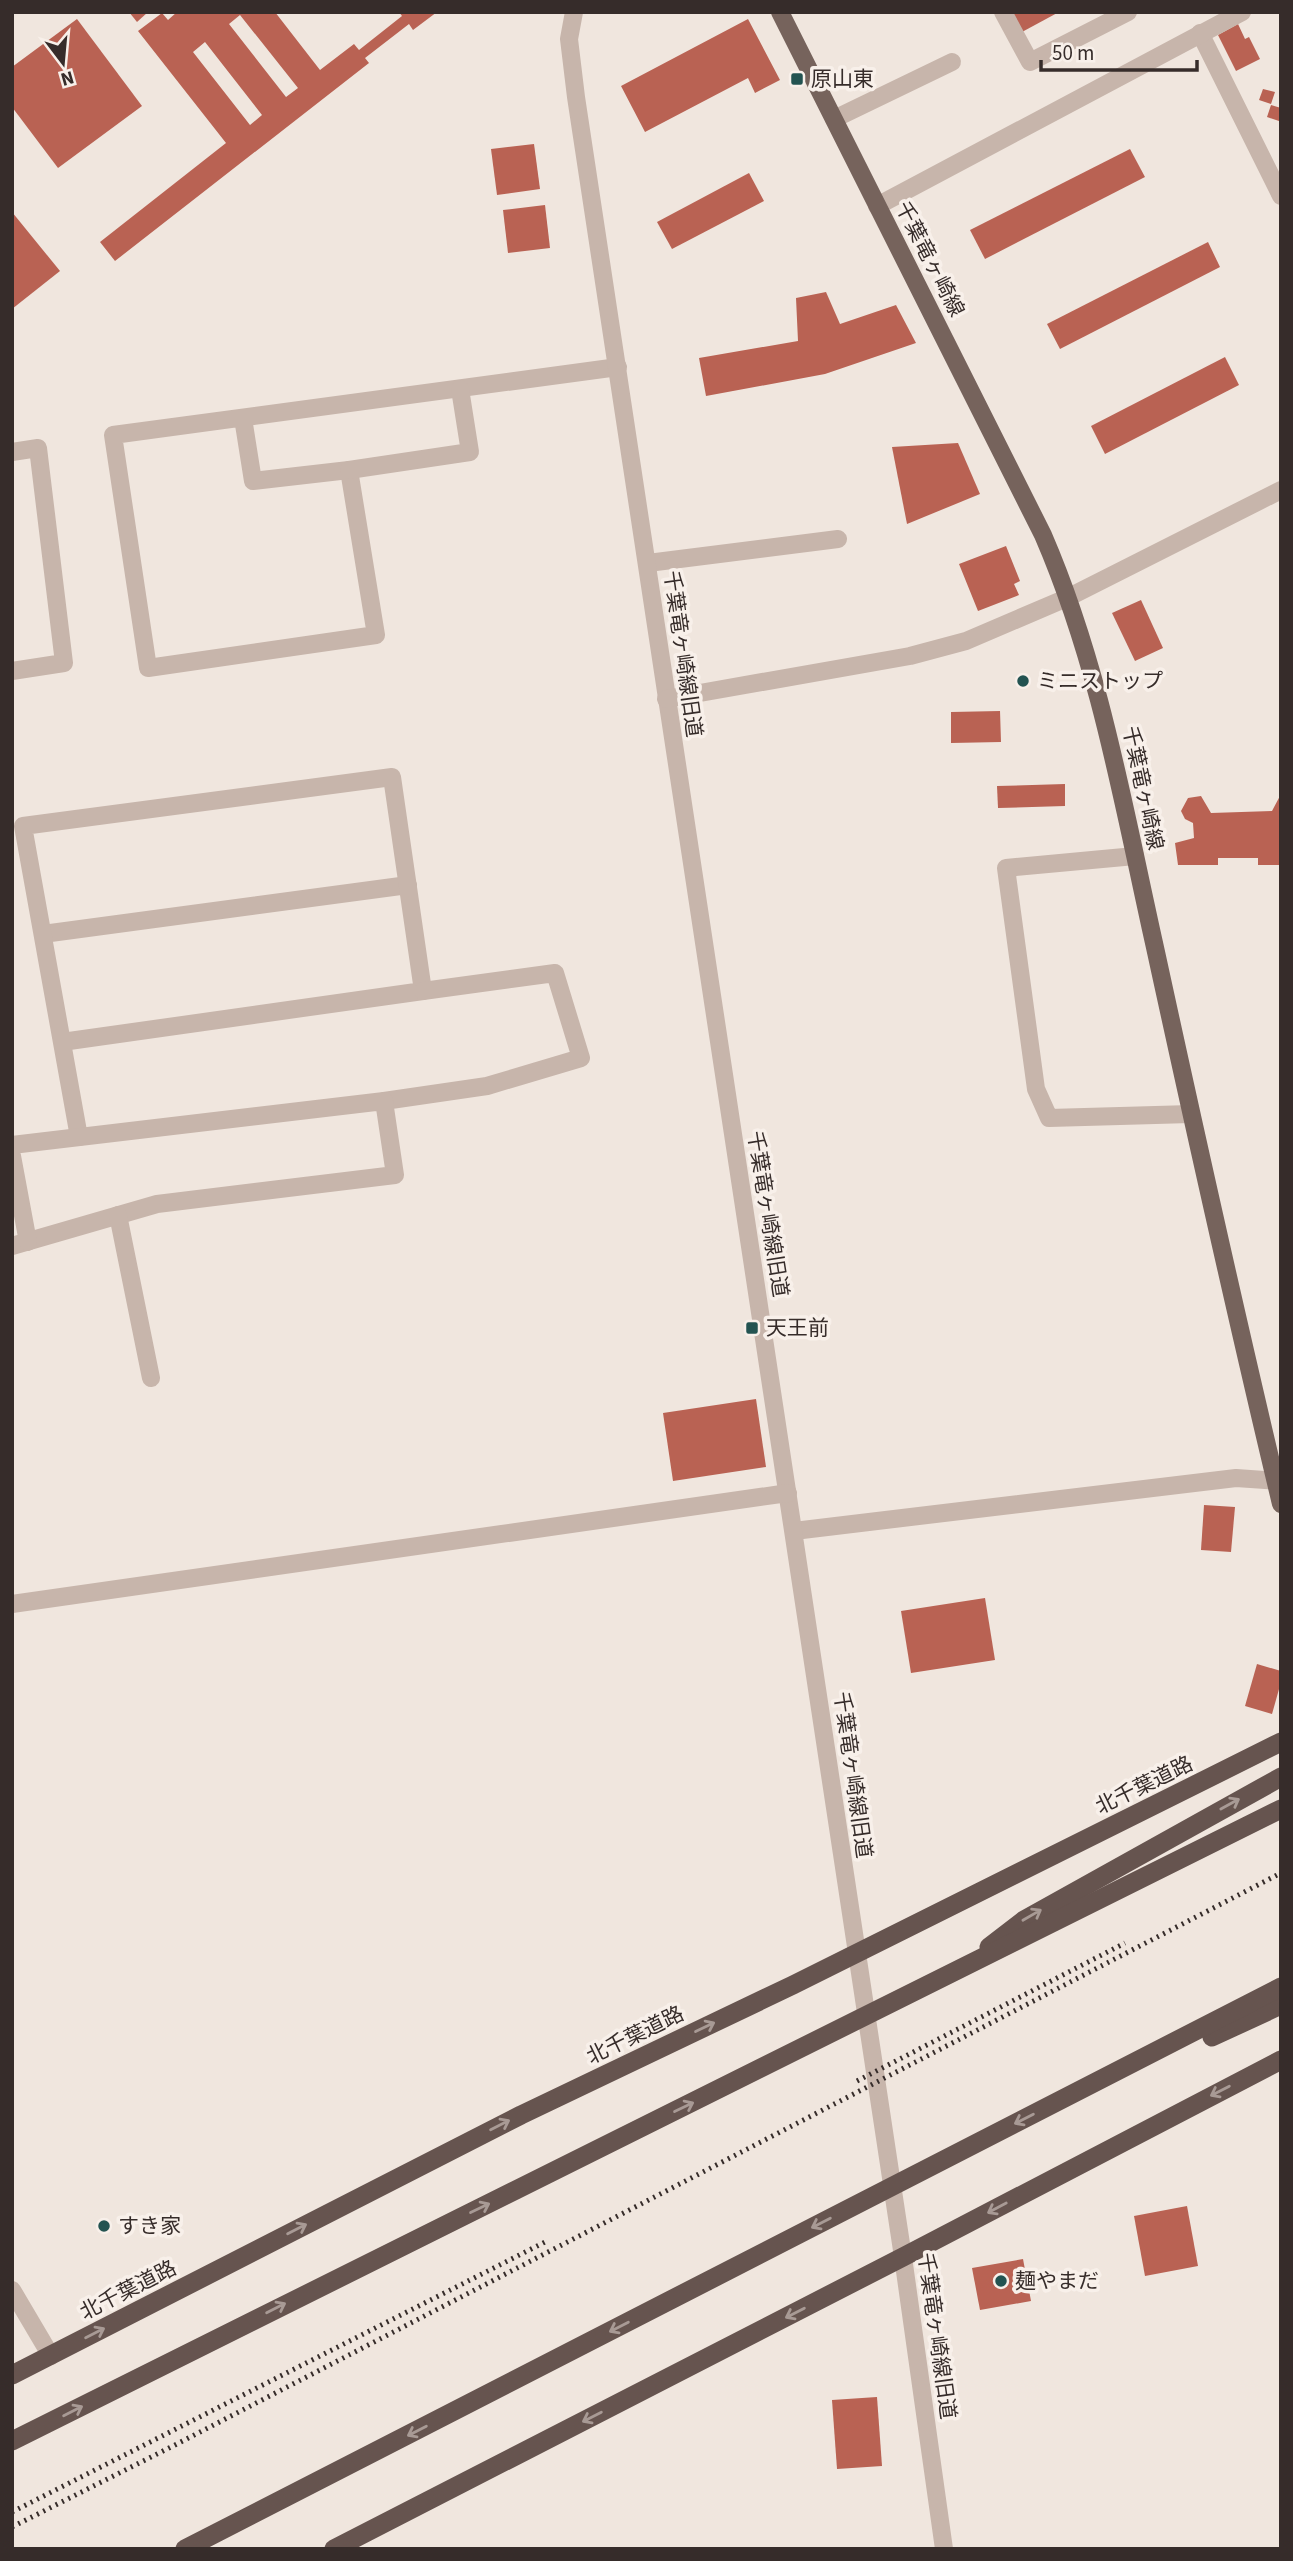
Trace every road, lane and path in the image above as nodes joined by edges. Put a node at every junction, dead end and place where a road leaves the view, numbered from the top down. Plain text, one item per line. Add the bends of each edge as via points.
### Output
1 (574, 12) edge
2 (780, 12) edge
3 (1003, 12) edge
4 (1128, 12) edge
5 (1242, 12) edge
6 (1200, 33) junction
7 (953, 62) dead end
8 (835, 119) junction
9 (1281, 196) edge
10 (877, 206) junction
11 (618, 367) junction
12 (460, 389) junction
13 (243, 418) junction
14 (12, 452) edge
15 (349, 470) junction
16 (1281, 491) edge
17 (838, 539) dead end
18 (648, 563) junction
19 (1069, 597) junction
20 (12, 671) edge
21 (666, 699) junction
22 (1135, 856) junction
23 (408, 885) junction
24 (43, 934) junction
25 (423, 991) junction
26 (62, 1042) junction
27 (384, 1101) junction
28 (1191, 1114) junction
29 (79, 1137) junction
30 (12, 1145) edge
31 (12, 1156) edge
32 (118, 1215) junction
33 (20, 1244) edge
34 (150, 1378) dead end
35 (1278, 1481) edge
36 (788, 1493) junction
37 (1281, 1504) edge
38 (793, 1531) junction
39 (12, 1604) edge
40 (1281, 1742) edge
41 (1281, 1777) edge
42 (1281, 1809) edge
43 (856, 1954) junction
44 (959, 1972) junction
45 (1281, 1987) edge
46 (1281, 2005) edge
47 (1281, 2060) edge
48 (1051, 2105) junction
49 (902, 2248) junction
50 (12, 2290) edge
51 (51, 2356) junction
52 (12, 2375) edge
53 (12, 2441) edge
54 (185, 2549) edge
55 (334, 2549) edge
56 (944, 2549) edge

1 - 11 street, 千葉竜ヶ崎線旧道 via 570,57
2 - 8 main road, 千葉竜ヶ崎線
3 - 4 street via 1030,62
5 - 6 street
6 - 9 street
6 - 10 street
7 - 8 street
8 - 10 main road, 千葉竜ヶ崎線
10 - 19 main road, 千葉竜ヶ崎線 via 1043,535
11 - 12 street
11 - 18 street, 千葉竜ヶ崎線旧道
12 - 13 street
12 - 15 street via 470,452
13 - 15 street via 253,481
13 - 15 street via 113,435 148,668 376,635
14 - 20 street via 38,448 64,663
16 - 19 street
17 - 18 street
18 - 21 street, 千葉竜ヶ崎線旧道
19 - 21 street via 966,641 910,656
19 - 22 main road, 千葉竜ヶ崎線 via 1099,698
21 - 36 street, 千葉竜ヶ崎線旧道
22 - 28 main road, 千葉竜ヶ崎線
22 - 28 street via 1006,869 1036,1089 1049,1118
23 - 24 street
23 - 24 street via 392,777 23,826
23 - 25 street
24 - 26 street
25 - 26 street
25 - 27 street via 555,973 581,1058 487,1086
26 - 29 street
27 - 29 street
27 - 32 street via 395,1175 157,1204
28 - 35 main road, 千葉竜ヶ崎線
29 - 30 street
31 - 33 street
32 - 33 street
32 - 34 street
35 - 37 main road, 千葉竜ヶ崎線
35 - 38 street via 1236,1478
36 - 38 street, 千葉竜ヶ崎線旧道
36 - 39 street
38 - 43 street, 千葉竜ヶ崎線旧道
40 - 43 highway, 北千葉道路
44 -> 41 highway via 1024,1920
42 - 44 highway
43 - 49 street, 千葉竜ヶ崎線旧道
51 -> 43 highway, 北千葉道路 via 521,2115
53 -> 44 highway
45 - 48 highway
46 - 48 highway
47 -> 49 highway
48 -> 54 highway
49 -> 55 highway
49 - 56 street, 千葉竜ヶ崎線旧道
50 - 51 street
51 - 52 highway, 北千葉道路

